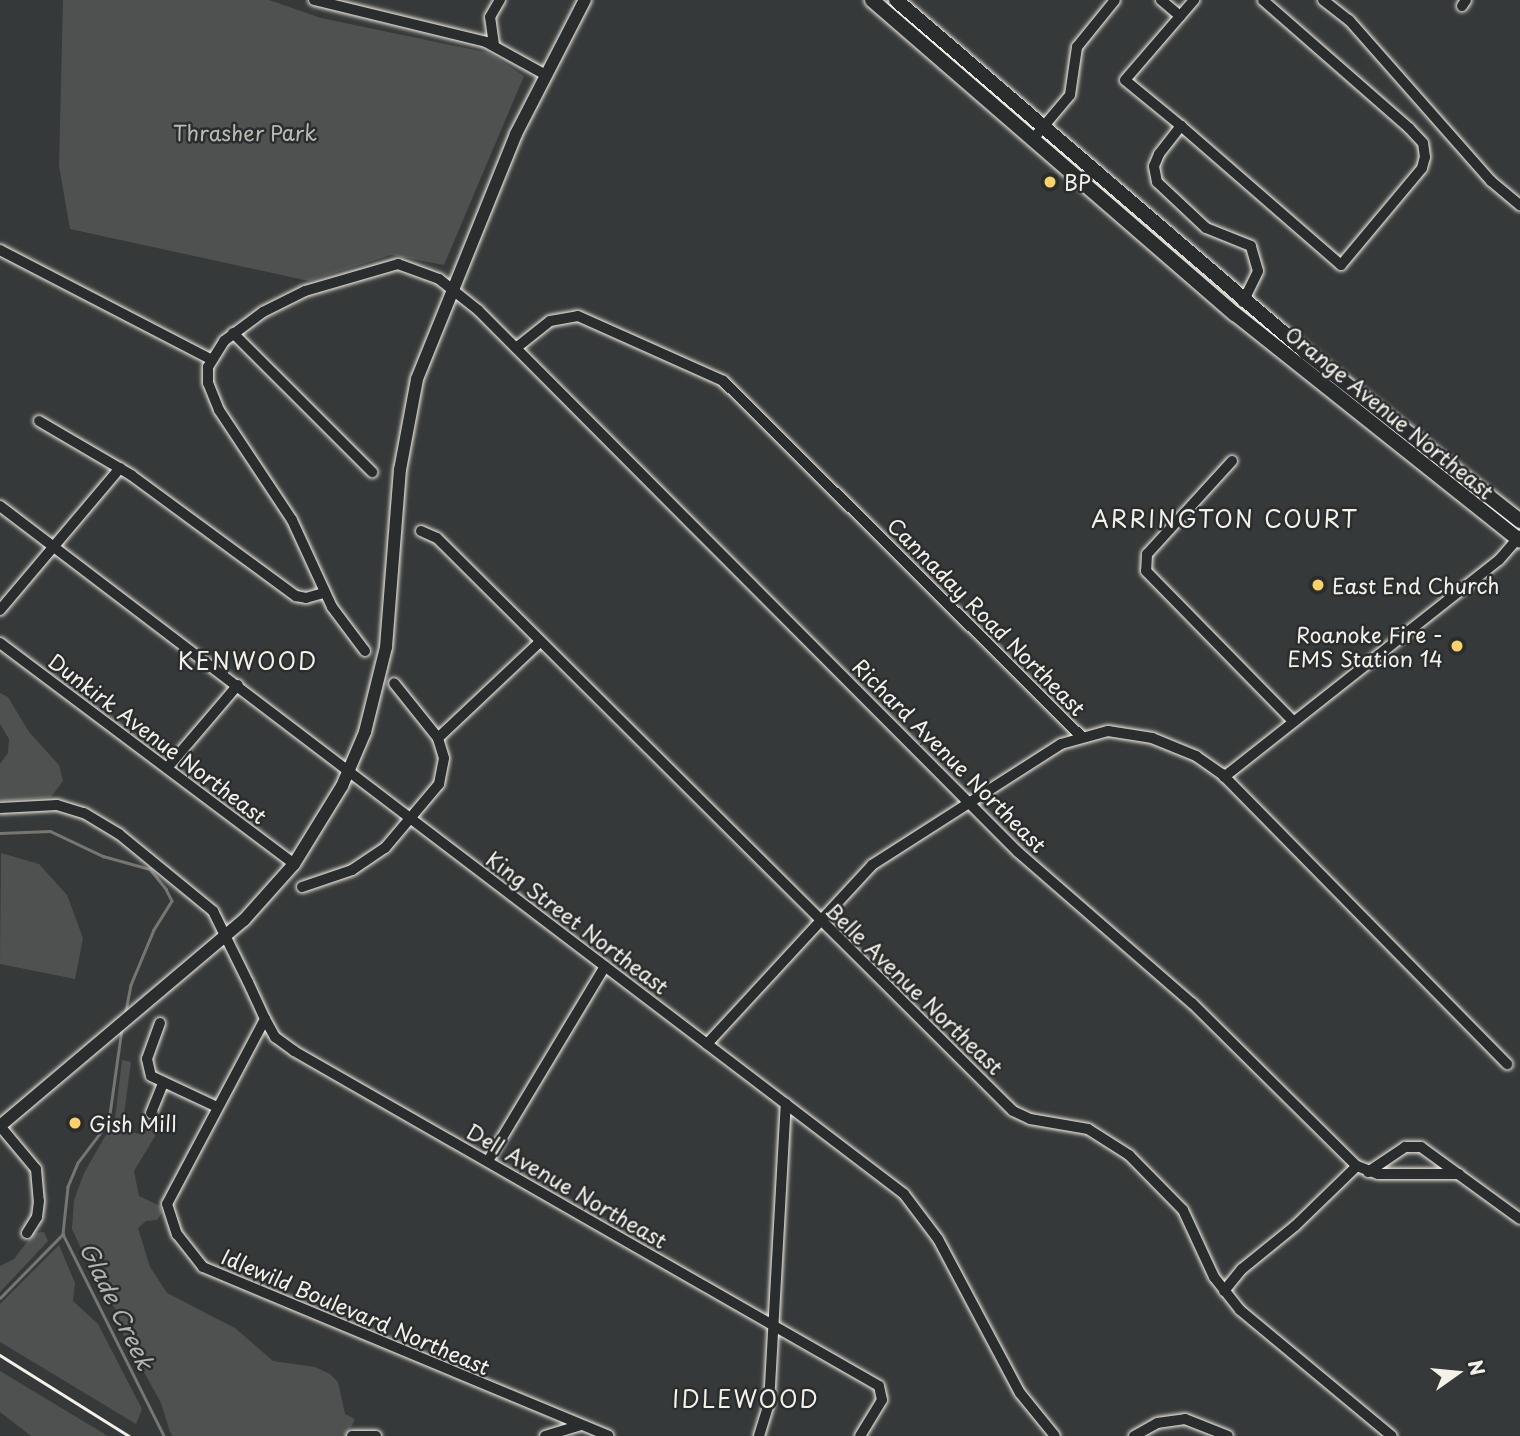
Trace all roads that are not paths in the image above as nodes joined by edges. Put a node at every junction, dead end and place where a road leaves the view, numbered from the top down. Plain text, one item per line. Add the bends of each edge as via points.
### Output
1 (314, 0) edge
2 (500, 0) edge
3 (585, 0) edge
4 (872, 0) edge
5 (896, 0) edge
6 (1115, 0) edge
7 (1161, 0) edge
8 (1194, 0) edge
9 (1263, 0) edge
10 (1323, 0) edge
11 (1180, 16) junction
12 (494, 45) junction
13 (544, 74) junction
14 (1181, 126) junction
15 (1043, 127) junction
16 (1033, 139) junction
17 (1520, 205) edge
18 (0, 250) edge
19 (452, 288) junction
20 (1244, 300) junction
21 (1235, 314) junction
22 (233, 333) junction
23 (516, 348) junction
24 (210, 359) junction
25 (39, 421) dead end
26 (1231, 461) dead end
27 (120, 468) junction
28 (372, 472) dead end
29 (0, 506) edge
30 (1520, 521) edge
31 (421, 531) dead end
32 (1519, 539) edge
33 (55, 548) junction
34 (324, 593) junction
35 (0, 610) edge
36 (540, 642) junction
37 (0, 643) edge
38 (365, 651) dead end
39 (394, 683) dead end
40 (238, 685) junction
41 (1294, 722) junction
42 (1080, 736) junction
43 (438, 738) junction
44 (167, 768) junction
45 (349, 770) junction
46 (1224, 777) junction
47 (970, 803) junction
48 (0, 808) edge
49 (412, 821) junction
50 (294, 864) junction
51 (302, 887) dead end
52 (819, 921) junction
53 (226, 936) junction
54 (605, 966) junction
55 (265, 1019) junction
56 (160, 1023) dead end
57 (707, 1044) junction
58 (1507, 1064) dead end
59 (163, 1084) junction
60 (786, 1103) junction
61 (217, 1107) junction
62 (151, 1113) dead end
63 (0, 1126) edge
64 (488, 1161) junction
65 (1357, 1166) junction
66 (1368, 1172) junction
67 (1460, 1174) junction
68 (1520, 1219) edge
69 (27, 1233) dead end
70 (1224, 1291) junction
71 (774, 1327) junction
72 (580, 1425) junction
73 (352, 1436) edge
74 (376, 1436) edge
75 (545, 1436) edge
76 (608, 1436) edge
77 (759, 1436) edge
78 (860, 1436) edge
79 (1055, 1436) edge
80 (1134, 1436) edge
81 (1228, 1436) edge
82 (1392, 1436) edge

1 - 12 street
2 - 12 street via 490,17
3 - 13 main road
4 - 16 highway, Orange Avenue Northeast
5 - 15 highway, Orange Avenue Northeast
6 - 15 street via 1077,47 1070,95
7 - 11 street
8 - 11 street
9 - 14 street via 1409,128 1423,143 1422,168 1341,265
10 - 17 street via 1349,20 1490,181
11 - 14 street via 1125,80
12 - 13 street
13 - 19 main road
14 - 20 street via 1159,154 1154,166 1157,182 1206,228 1251,246 1258,271
15 - 16 street
15 - 20 highway, Orange Avenue Northeast
16 - 21 highway, Orange Avenue Northeast
18 - 24 street
19 - 22 street, Richard Avenue Northeast via 412,266 383,266 282,301
19 - 23 street, Richard Avenue Northeast
19 - 45 main road via 424,356 410,410 400,470 386,647 374,703
20 - 21 street
20 - 30 highway, Orange Avenue Northeast
21 - 32 highway, Orange Avenue Northeast
22 - 24 street, Richard Avenue Northeast
22 - 28 street
23 - 42 street, Cannaday Road Northeast via 550,321 578,316 723,381
23 - 47 street, Richard Avenue Northeast
24 - 34 street via 207,376 215,400 292,520
25 - 27 street
26 - 41 street via 1145,560 1149,577
27 - 33 street
27 - 34 street via 303,598
29 - 33 street, King Street Northeast
31 - 36 street, Belle Avenue Northeast via 437,538
32 - 41 street via 1499,560
33 - 35 street
33 - 40 street, King Street Northeast
34 - 38 street
36 - 43 street
36 - 52 street, Belle Avenue Northeast
37 - 44 street, Dunkirk Avenue Northeast
39 - 43 street
40 - 44 street
40 - 45 street, King Street Northeast
41 - 46 street
42 - 46 street, Cannaday Road Northeast via 1108,731 1141,734 1196,756
42 - 47 street
43 - 49 street via 443,774
44 - 50 street, Dunkirk Avenue Northeast
45 - 49 street, King Street Northeast
45 - 50 main road
46 - 58 street, Cannaday Road Northeast
47 - 52 street via 872,864
47 - 65 street, Richard Avenue Northeast via 1048,881 1210,1020
48 - 53 street via 69,808 120,834 200,896
49 - 51 street via 365,862
49 - 54 street, King Street Northeast
50 - 53 main road
52 - 57 street
52 - 70 street, Belle Avenue Northeast via 884,979 1013,1111 1030,1119 1088,1129 1129,1155 1183,1210
53 - 55 street
53 - 63 main road
54 - 57 street, King Street Northeast
54 - 64 street
55 - 61 street, Idlewild Boulevard Northeast
55 - 64 street, Dell Avenue Northeast via 282,1044
56 - 59 street via 146,1065 151,1076
57 - 60 street, King Street Northeast
59 - 61 street
59 - 62 street
60 - 71 street
60 - 79 street, King Street Northeast via 916,1206 939,1239 1020,1393
61 - 72 street, Idlewild Boulevard Northeast via 167,1203 177,1234 203,1267
63 - 69 street via 36,1169 37,1217
64 - 71 street, Dell Avenue Northeast
65 - 66 street, Richard Avenue Northeast
65 - 70 street via 1242,1269
66 - 67 street, Richard Avenue Northeast
66 - 67 street via 1414,1145 1429,1150
67 - 68 street
70 - 82 street, Belle Avenue Northeast via 1256,1325
71 - 77 street via 769,1404
71 - 78 street, Dell Avenue Northeast via 879,1386 883,1395
72 - 75 street
72 - 76 street, Idlewild Boulevard Northeast
73 - 74 street
80 - 81 street via 1157,1423 1178,1419 1199,1422

